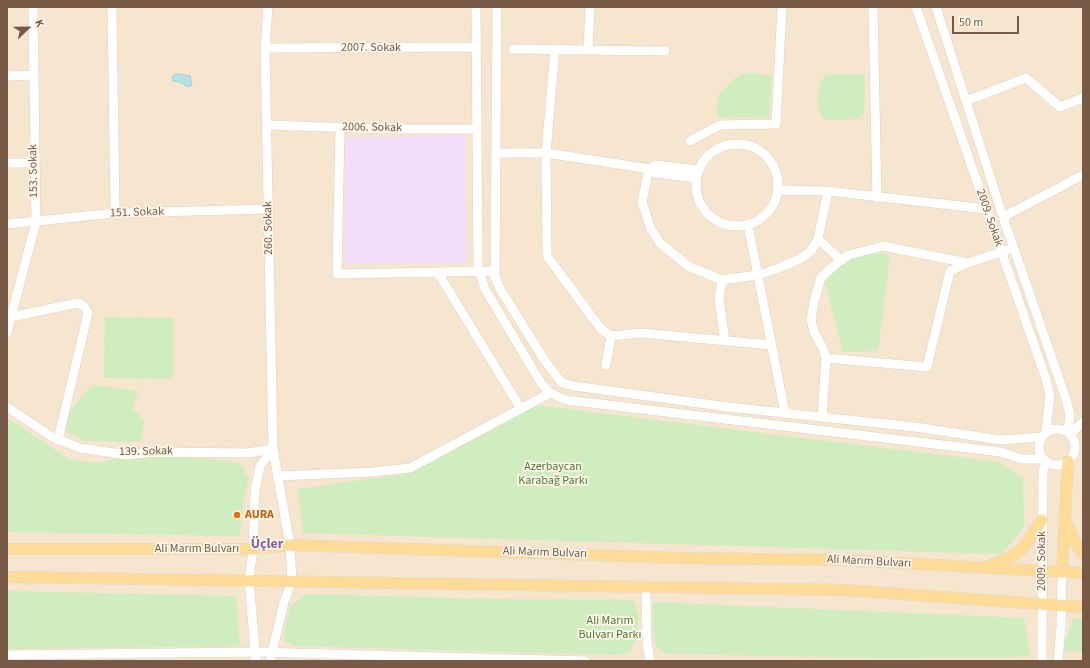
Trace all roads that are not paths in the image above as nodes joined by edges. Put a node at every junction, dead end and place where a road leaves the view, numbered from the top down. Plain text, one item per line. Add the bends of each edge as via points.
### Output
1 (33, 7) edge
2 (112, 7) edge
3 (268, 7) edge
4 (476, 7) edge
5 (497, 7) edge
6 (590, 7) edge
7 (782, 7) edge
8 (872, 7) edge
9 (916, 7) edge
10 (936, 7) edge
11 (476, 47) junction
12 (265, 48) junction
13 (513, 49) dead end
14 (555, 50) junction
15 (588, 50) junction
16 (665, 51) dead end
17 (33, 75) junction
18 (7, 76) edge
19 (1083, 98) edge
20 (966, 101) junction
21 (267, 125) junction
22 (340, 128) junction
23 (477, 129) junction
24 (690, 141) dead end
25 (495, 153) junction
26 (546, 153) junction
27 (34, 163) junction
28 (7, 164) edge
29 (650, 169) junction
30 (697, 174) junction
31 (1083, 175) edge
32 (778, 190) junction
33 (828, 191) junction
34 (876, 198) junction
35 (268, 209) junction
36 (986, 209) junction
37 (115, 213) junction
38 (1003, 217) junction
39 (36, 222) junction
40 (7, 224) edge
41 (748, 225) junction
42 (818, 239) junction
43 (1013, 247) junction
44 (1001, 252) junction
45 (841, 260) junction
46 (968, 263) junction
47 (495, 271) junction
48 (479, 272) junction
49 (438, 273) junction
50 (757, 275) junction
51 (722, 280) junction
52 (1027, 284) junction
53 (1015, 289) junction
54 (11, 317) junction
55 (7, 332) edge
56 (610, 336) junction
57 (725, 341) junction
58 (771, 345) junction
59 (826, 358) junction
60 (606, 365) dead end
61 (550, 393) junction
62 (7, 407) edge
63 (521, 409) junction
64 (785, 413) junction
65 (822, 417) junction
66 (1083, 422) edge
67 (1069, 433) junction
68 (1044, 434) junction
69 (58, 440) junction
70 (272, 449) junction
71 (1075, 454) edge
72 (1045, 460) junction
73 (277, 476) junction
74 (1064, 517) junction
75 (1042, 520) junction
76 (290, 546) junction
77 (7, 549) edge
78 (253, 549) junction
79 (1083, 554) edge
80 (985, 568) junction
81 (1042, 570) junction
82 (1062, 571) junction
83 (1083, 573) edge
84 (7, 578) edge
85 (249, 580) junction
86 (292, 581) junction
87 (646, 587) junction
88 (1042, 603) junction
89 (1061, 605) junction
90 (1083, 607) edge
91 (7, 654) edge
92 (256, 657) edge
93 (271, 657) edge
94 (586, 661) edge
95 (650, 661) edge
96 (1042, 661) edge
97 (1058, 661) edge

1 - 17 street, 153. Sokak
2 - 37 street
3 - 12 street, 260. Sokak
4 - 11 street
5 - 25 street
6 - 15 street
7 - 24 street via 776,124 720,126
8 - 34 street
9 - 36 street, 2009. Sokak
10 - 20 street, 2009. Sokak
11 - 12 street, 2007. Sokak
11 - 23 street
12 - 21 street, 260. Sokak
13 - 14 street
14 - 15 street
14 - 26 street
15 - 16 street
17 - 18 street
17 - 27 street, 153. Sokak
19 - 20 street via 1060,106 1026,78
20 - 38 street, 2009. Sokak
21 - 22 street, 2006. Sokak
21 - 35 street, 260. Sokak
22 - 23 street, 2006. Sokak
22 - 49 street via 337,274
23 - 48 street
25 - 26 street
25 - 47 street
26 - 29 street
26 - 56 street via 547,256 601,329
27 - 28 street
27 - 39 street, 153. Sokak
29 - 30 street via 655,173
29 - 51 street via 642,202 650,226 660,243 688,266
30 - 32 street via 705,158 714,150 736,143 748,145 758,149 771,162 778,178
30 - 41 street via 696,191 705,212 724,225
31 - 38 street
32 - 33 street
32 - 41 street via 768,212
33 - 34 street
33 - 42 street
34 - 36 street
35 - 37 street, 151. Sokak
35 - 70 street, 260. Sokak
36 - 44 street, 2009. Sokak
37 - 39 street, 151. Sokak
38 - 43 street, 2009. Sokak
39 - 40 street, 151. Sokak
39 - 54 street, 153. Sokak
41 - 50 street
42 - 45 street
42 - 50 street via 811,251 800,259
43 - 44 street
43 - 52 street, 2009. Sokak
44 - 46 street
44 - 53 street, 2009. Sokak
45 - 46 street via 848,255 883,246
45 - 59 street via 821,278 811,320
46 - 59 street via 950,271 927,367
47 - 48 street
47 - 64 street via 497,282 504,294 545,361 562,382 574,386
48 - 49 street
48 - 61 street via 485,289 541,383
49 - 63 street
50 - 51 street
50 - 58 street
51 - 57 street via 719,300
52 - 53 street
52 - 67 street, 2009. Sokak via 1066,399 1070,415
53 - 68 street, 2009. Sokak via 1050,395
54 - 55 street, 153. Sokak
54 - 69 street via 78,303 88,312
56 - 57 street via 642,333
56 - 60 street
57 - 58 street
58 - 64 street
59 - 65 street
61 - 63 street
61 - 72 street via 566,400 1001,452 1021,459
62 - 69 street, 139. Sokak
63 - 73 street via 410,468
64 - 65 street
65 - 68 street via 1001,440
66 - 67 street
67 - 68 street via 1056,428
67 - 71 street via 1074,442
68 - 72 street via 1039,448
69 - 70 street, 139. Sokak via 80,448 127,455 154,452 248,453
70 - 73 street, 260. Sokak
70 - 78 street via 260,466
71 - 72 street via 1057,465
71 - 74 main road
72 - 75 street, 2009. Sokak
73 - 76 street, 260. Sokak
74 - 79 main road via 1073,539
74 - 82 main road
75 - 80 main road via 1019,551
75 - 81 street, 2009. Sokak
76 - 78 main road, Ali Marım Bulvarı
76 - 80 main road, Ali Marım Bulvarı via 680,558 842,560
76 - 86 street, 260. Sokak
77 - 78 main road, Ali Marım Bulvarı
78 - 85 street
80 - 81 main road, Ali Marım Bulvarı
81 - 82 main road, Ali Marım Bulvarı
81 - 88 street, 2009. Sokak
82 - 83 main road, Ali Marım Bulvarı
82 - 89 street, 2009. Sokak
84 - 85 main road
85 - 86 main road
85 - 92 street
86 - 87 main road
86 - 93 street, 260. Sokak
87 - 88 main road via 845,590
87 - 95 street
88 - 89 main road
88 - 96 street, 2009. Sokak
89 - 90 main road
89 - 97 street, 2009. Sokak
91 - 92 street
92 - 93 street
93 - 94 street

